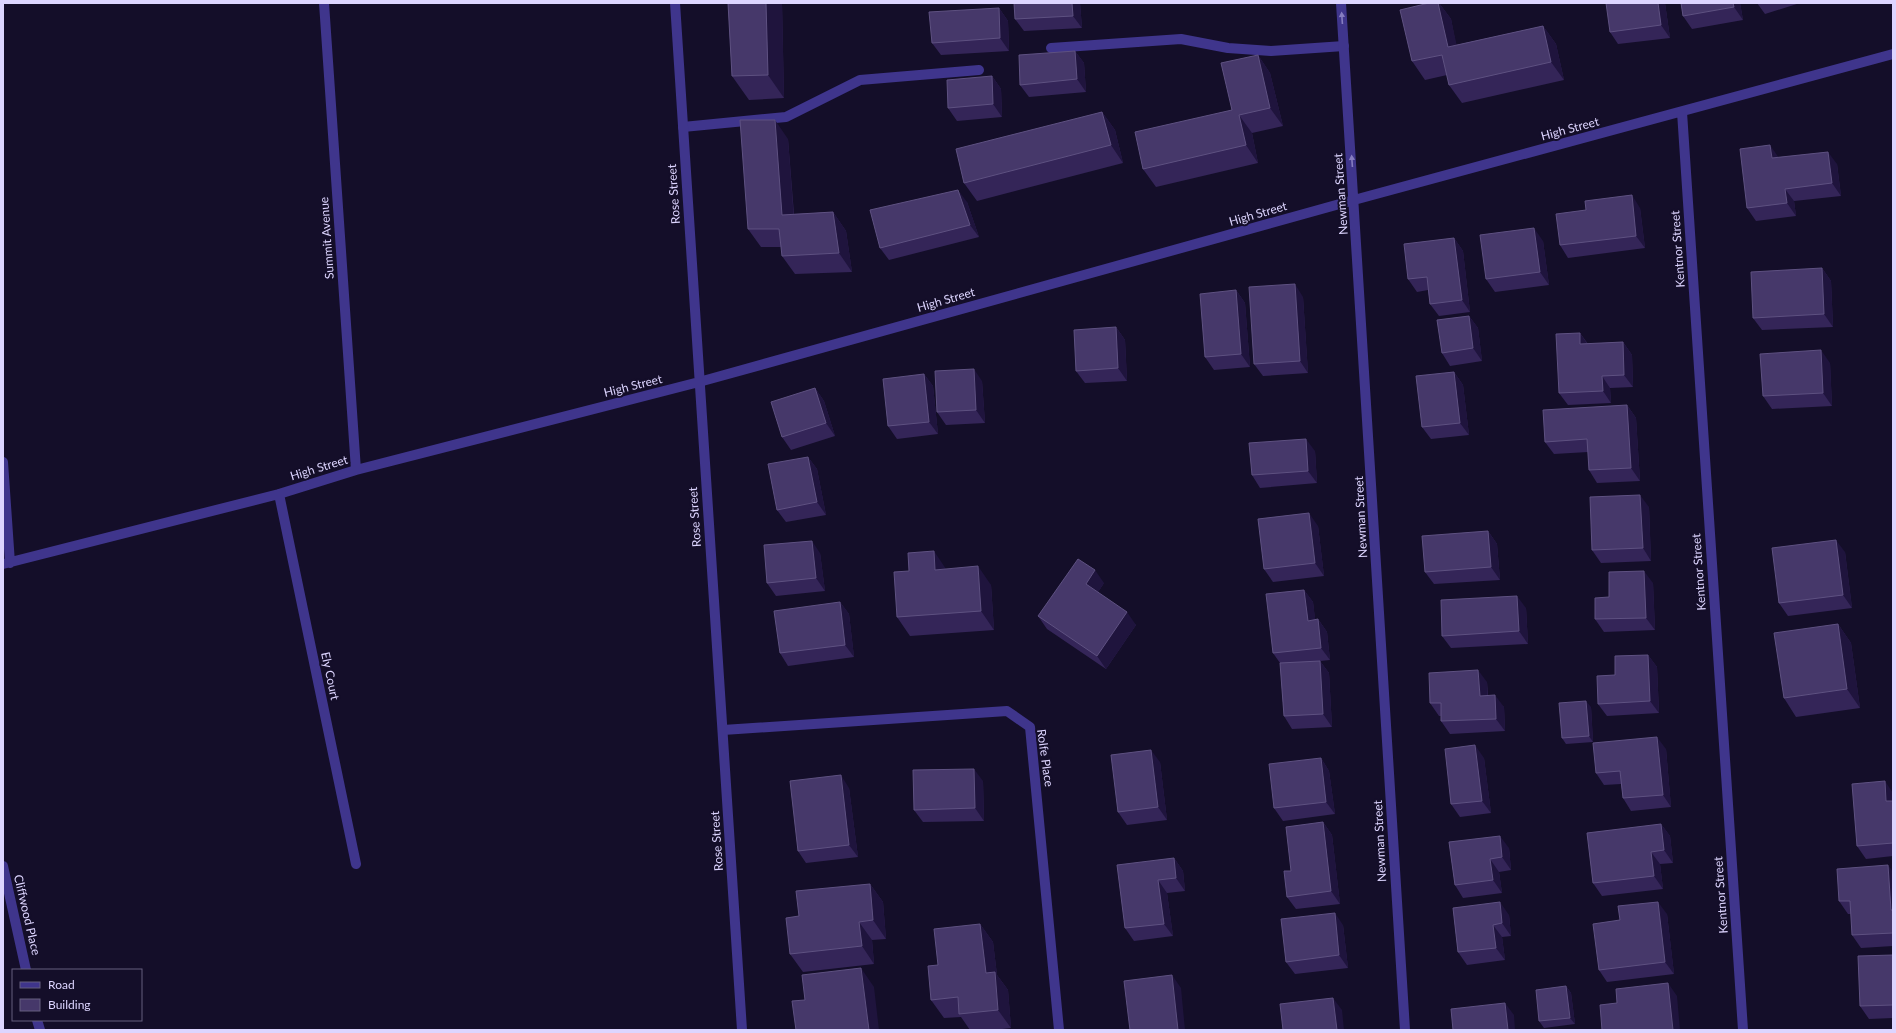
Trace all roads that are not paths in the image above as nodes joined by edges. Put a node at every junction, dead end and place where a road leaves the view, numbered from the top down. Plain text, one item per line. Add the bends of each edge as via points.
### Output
1 (324, 3) edge
2 (675, 3) edge
3 (1341, 3) edge
4 (1344, 46) junction
5 (1051, 48) dead end
6 (1893, 54) edge
7 (979, 70) dead end
8 (1682, 112) junction
9 (683, 127) junction
10 (1354, 200) junction
11 (699, 382) junction
12 (3, 462) edge
13 (356, 470) junction
14 (279, 494) junction
15 (6, 563) edge
16 (723, 730) junction
17 (356, 864) dead end
18 (3, 866) edge
19 (26, 969) edge
20 (742, 1030) edge
21 (1059, 1030) edge
22 (1405, 1030) edge
23 (1743, 1030) edge

1 - 13 street, Summit Avenue
2 - 9 street, Rose Street
4 -> 3 street, Newman Street
4 - 5 street via 1271,51 1228,48 1181,38
10 -> 4 street, Newman Street
6 - 8 street, High Street
7 - 9 street via 860,80 786,117
8 - 10 street, High Street
8 - 23 street, Kentnor Street
9 - 11 street, Rose Street
10 - 11 street, High Street
10 - 22 street, Newman Street
11 - 13 street, High Street
11 - 16 street, Rose Street
12 - 15 street
13 - 14 street, High Street
14 - 15 street, High Street
14 - 17 street, Ely Court
16 - 20 street, Rose Street
16 - 21 street, Rolfe Place via 1007,711 1030,727
18 - 19 street, Cliffwood Place

